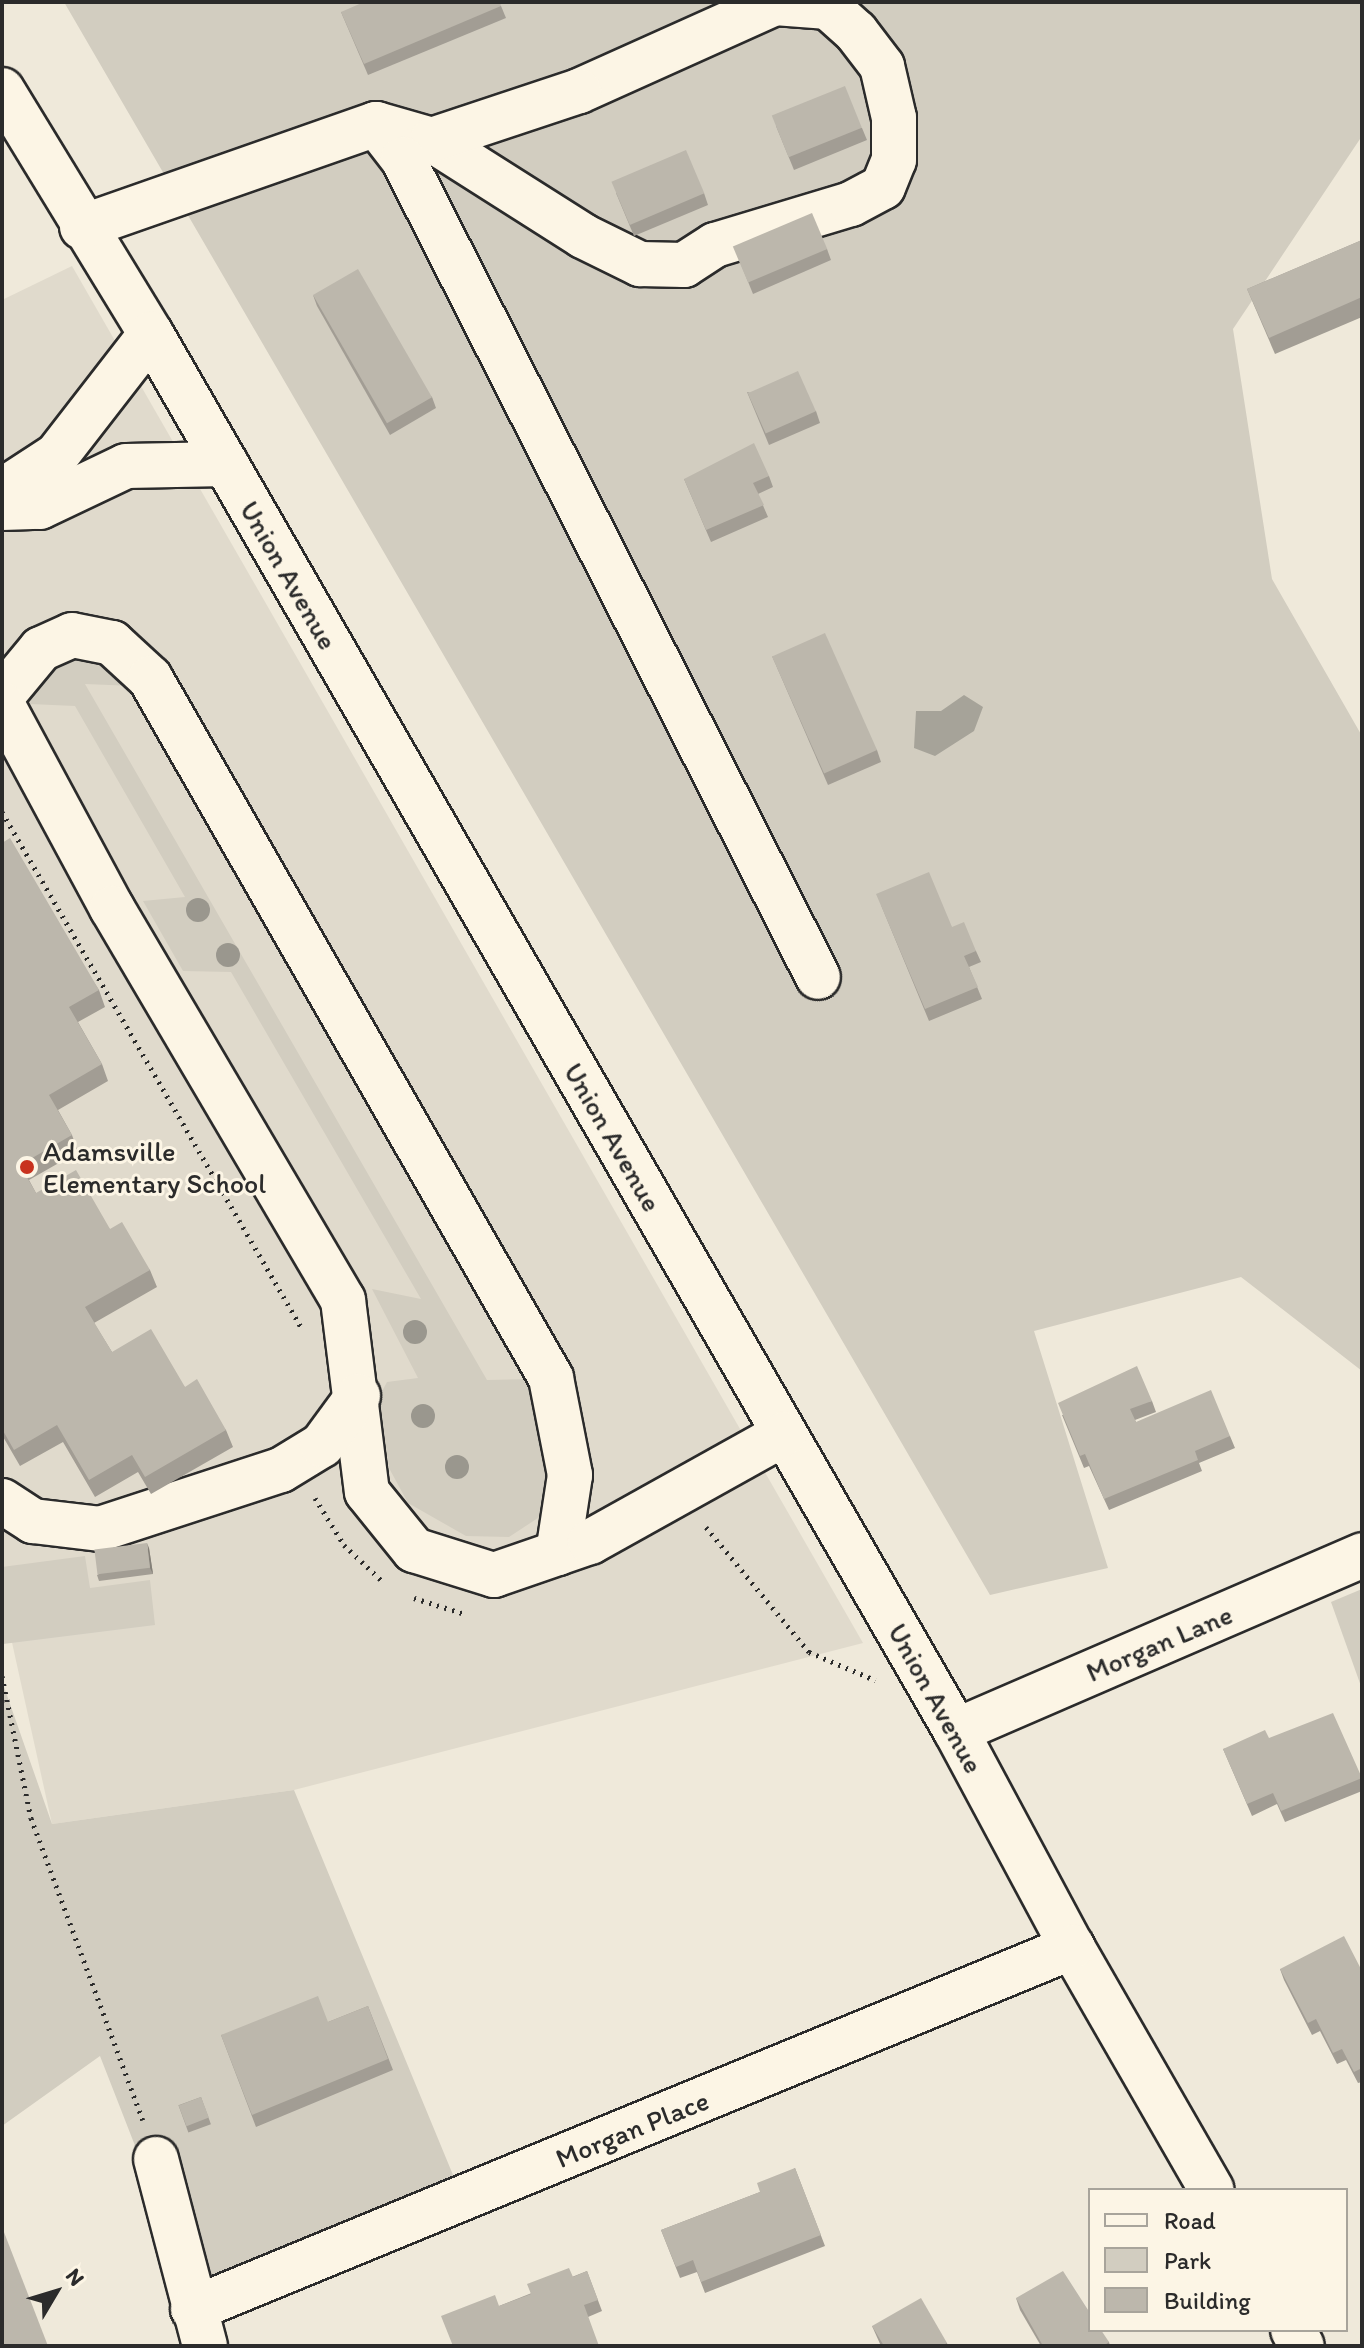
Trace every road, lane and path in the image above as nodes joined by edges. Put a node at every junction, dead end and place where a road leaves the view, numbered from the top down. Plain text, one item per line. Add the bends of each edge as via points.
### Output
1 (2, 90) edge
2 (376, 124) junction
3 (432, 140) junction
4 (82, 227) junction
5 (151, 334) junction
6 (226, 464) junction
7 (2, 491) edge
8 (2, 508) edge
9 (2, 696) edge
10 (2, 704) edge
11 (818, 977) dead end
12 (358, 1396) junction
13 (784, 1434) junction
14 (2, 1501) edge
15 (558, 1553) junction
16 (1362, 1555) edge
17 (2, 1676) edge
18 (956, 1731) junction
19 (1072, 1947) junction
20 (156, 2159) joint
21 (1211, 2188) edge
22 (199, 2327) edge

1 - 4 street, Union Avenue
2 - 3 street
2 - 4 street
2 - 11 street via 403,159
3 - 3 street via 583,236 640,264 684,265 715,245 851,204 883,187 894,160 894,118 882,66 856,32 828,7 775,3 579,91
4 - 5 street, Union Avenue
5 - 6 street, Union Avenue
5 - 7 street via 57,455
6 - 8 street via 126,466 40,507
6 - 13 street, Union Avenue
9 - 15 street via 41,649 72,635 112,643 150,678 551,1378 570,1475
10 - 12 street via 112,908 343,1300
12 - 14 street via 322,1445 281,1470 100,1529 33,1521
12 - 15 street via 367,1492 414,1550 494,1575
13 - 15 street via 590,1542
13 - 18 street, Union Avenue
16 - 18 street, Morgan Lane
17 - 20 path via 31,1818
18 - 19 street, Union Avenue
19 - 21 street, Union Avenue
19 - 22 street, Morgan Place
20 - 22 street

